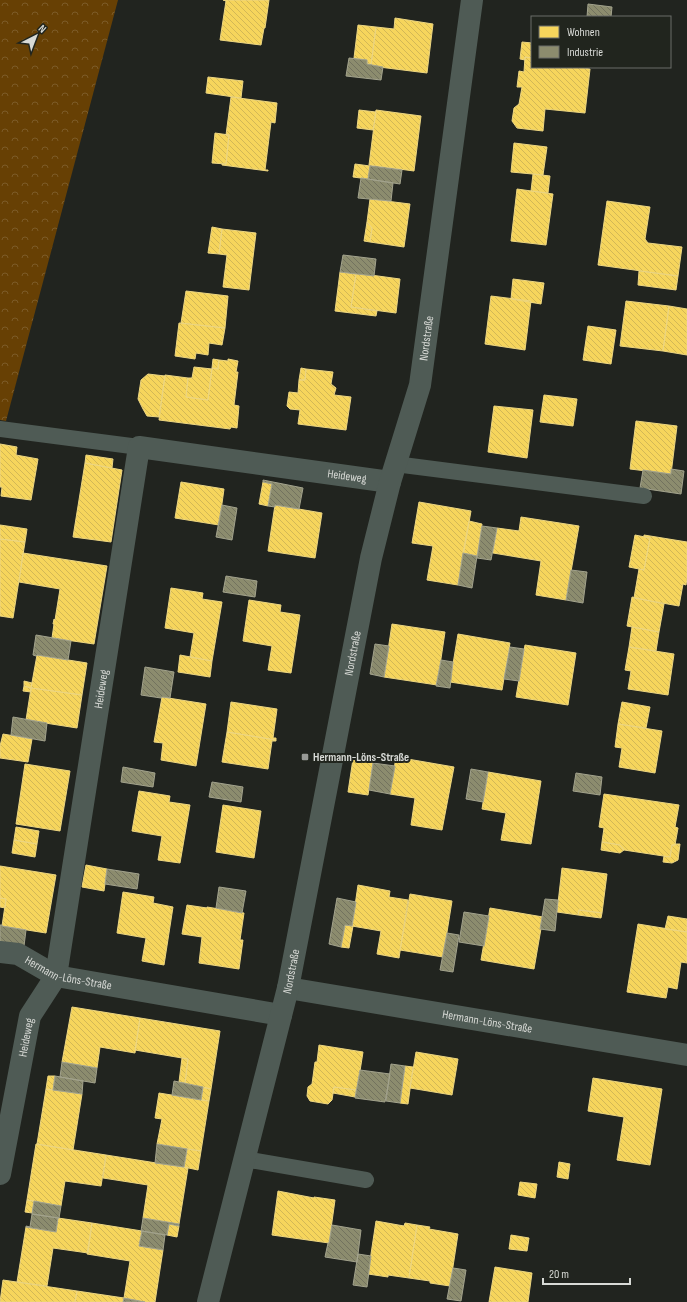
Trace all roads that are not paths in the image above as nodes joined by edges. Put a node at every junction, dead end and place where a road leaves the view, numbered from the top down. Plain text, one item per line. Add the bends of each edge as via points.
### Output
1 (472, 0) edge
2 (0, 429) edge
3 (139, 447) junction
4 (392, 473) junction
5 (644, 496) dead end
6 (0, 952) edge
7 (56, 976) junction
8 (288, 988) junction
9 (281, 1015) junction
10 (687, 1055) edge
11 (244, 1159) junction
12 (0, 1174) edge
13 (366, 1180) dead end
14 (208, 1302) edge

1 - 4 street, Nordstraße via 420,385
2 - 3 lane
3 - 4 street, Heideweg
3 - 7 street, Heideweg
4 - 5 lane
4 - 8 street, Nordstraße via 370,566
6 - 7 street, Hermann-Löns-Straße via 18,954
7 - 9 street, Hermann-Löns-Straße
7 - 12 street, Heideweg via 30,1016
8 - 9 street, Nordstraße
8 - 10 street, Hermann-Löns-Straße
9 - 11 street, Nordstraße
11 - 13 lane
11 - 14 street, Nordstraße

